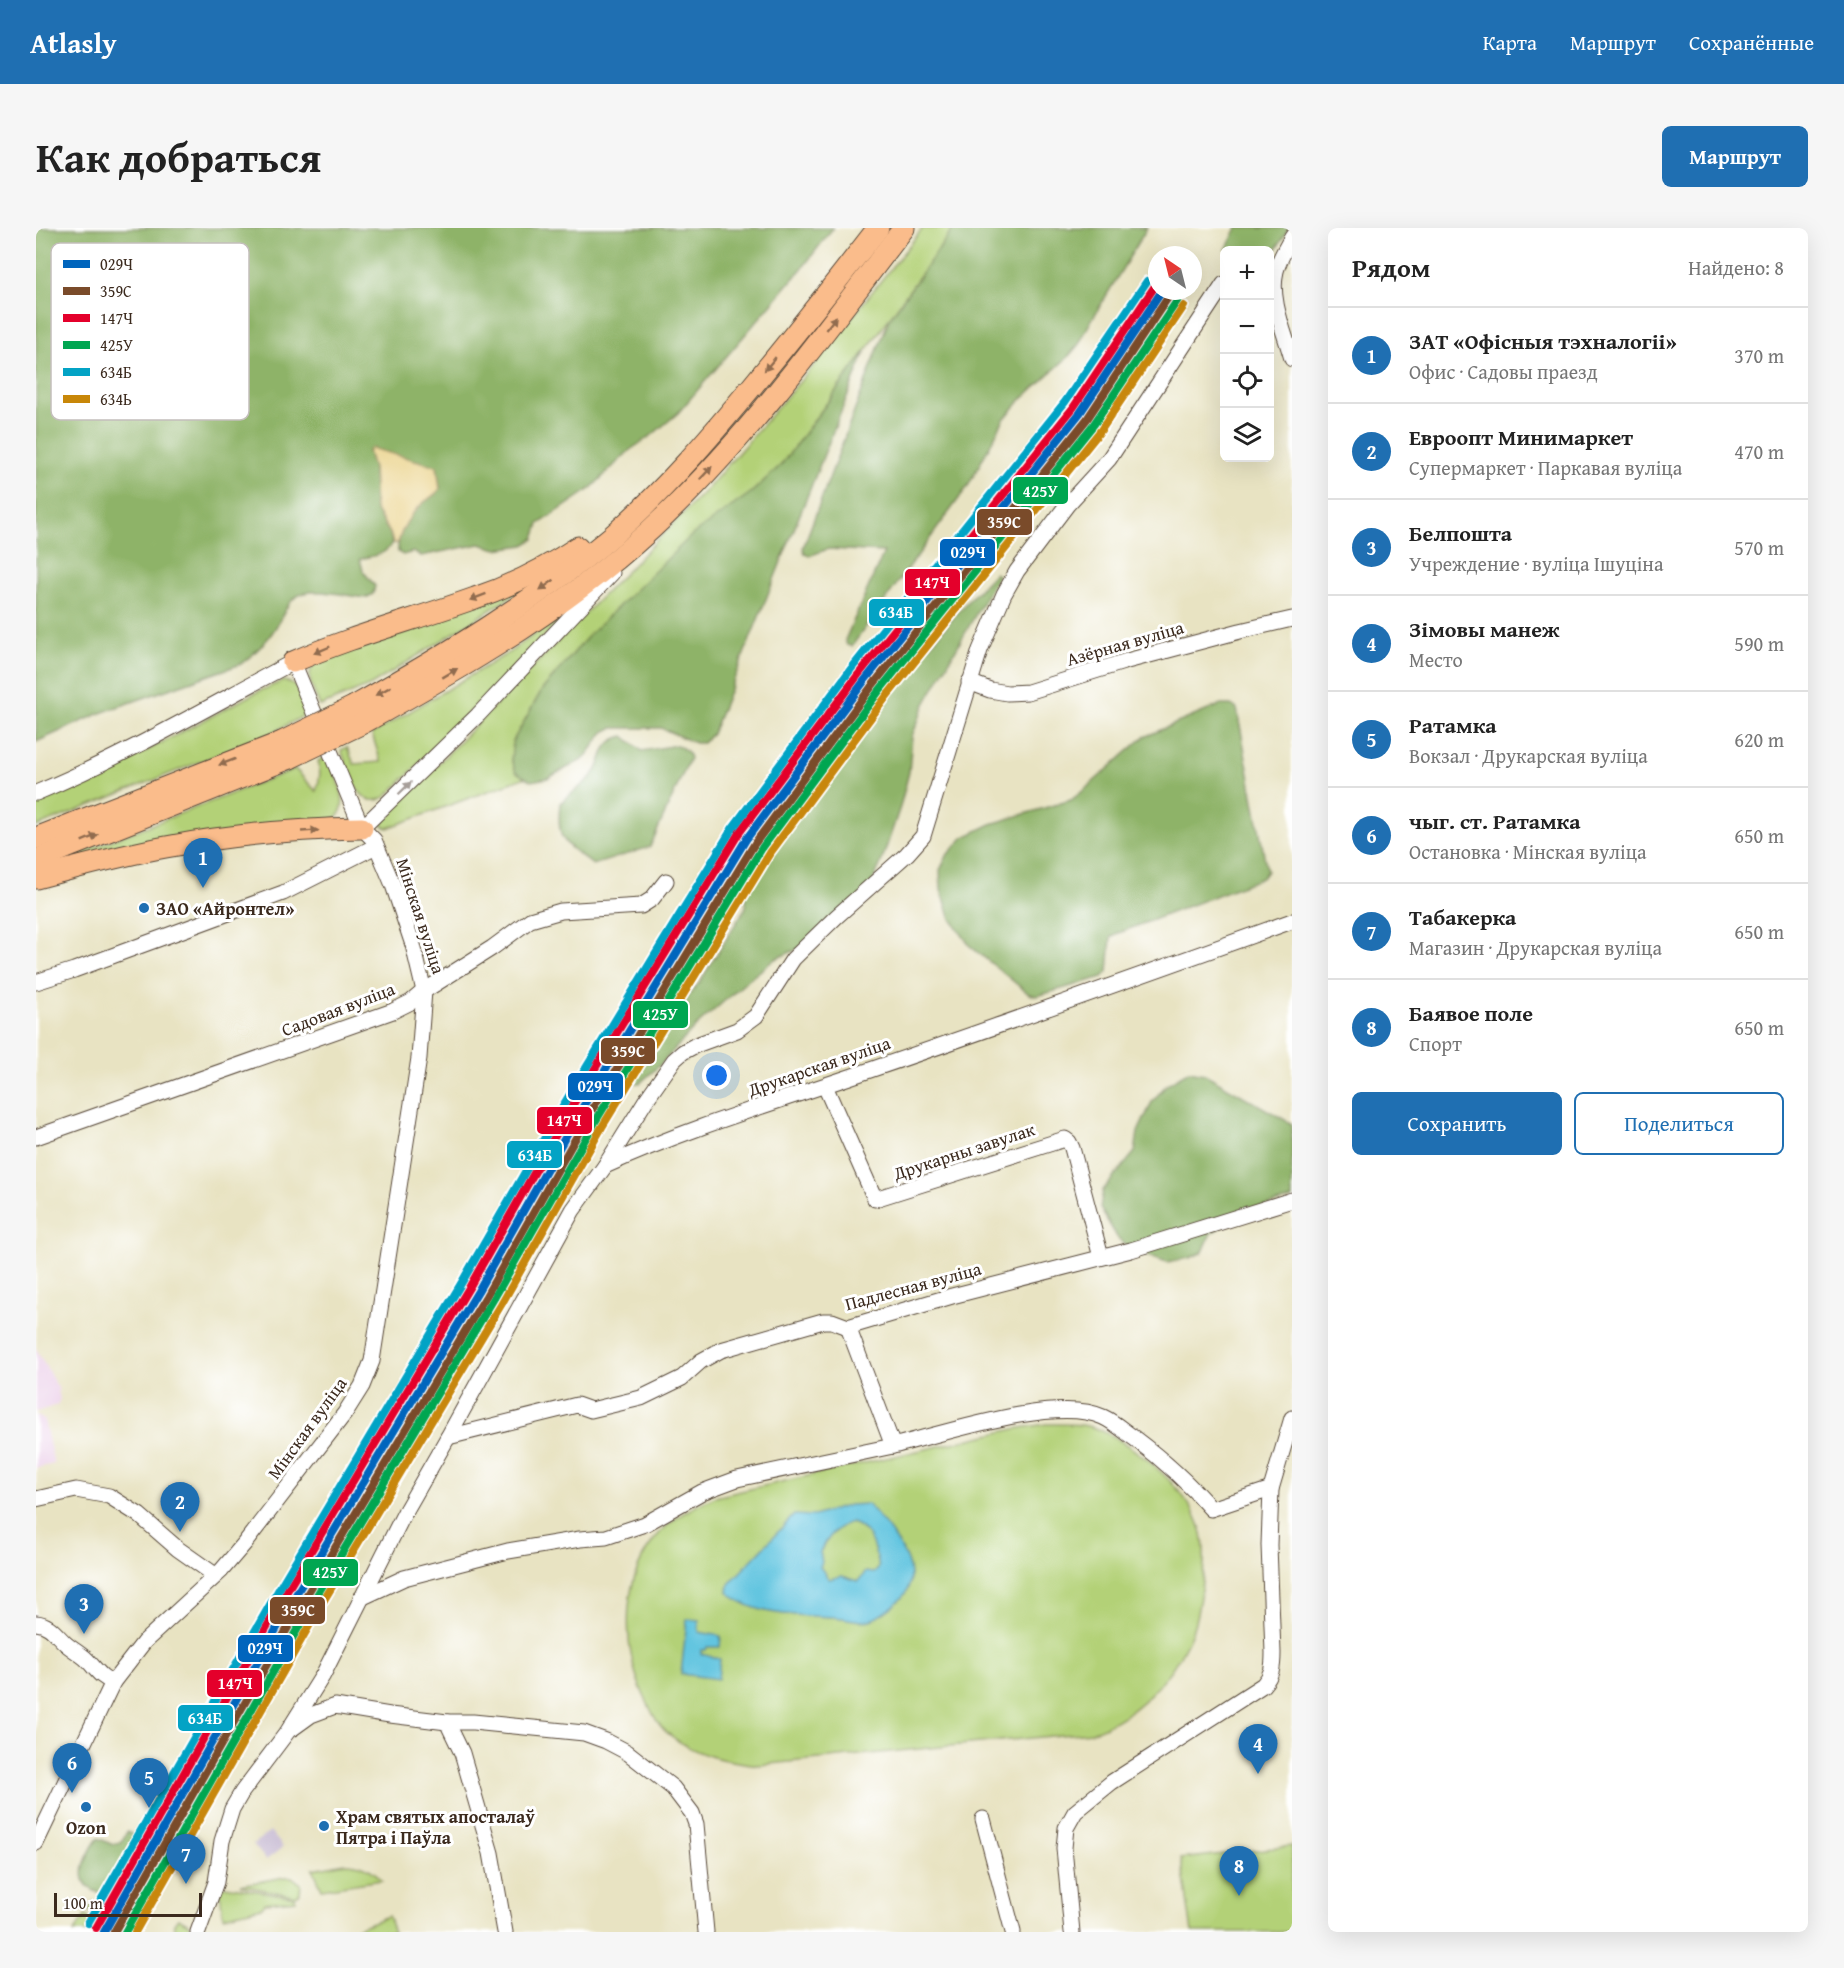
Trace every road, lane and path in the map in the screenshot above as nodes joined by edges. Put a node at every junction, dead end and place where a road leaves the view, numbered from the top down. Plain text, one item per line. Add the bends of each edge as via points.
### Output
1 (878, 228) edge
2 (904, 228) edge
3 (1292, 237) edge
4 (1274, 280) edge
5 (1220, 290) edge
6 (1274, 293) edge
7 (1292, 359) edge
8 (684, 464) junction
9 (666, 515) junction
10 (1292, 619) edge
11 (293, 662) junction
12 (969, 682) junction
13 (359, 715) junction
14 (286, 750) junction
15 (36, 793) edge
16 (362, 828) junction
17 (36, 838) edge
18 (376, 846) junction
19 (36, 860) edge
20 (36, 878) edge
21 (666, 881) dead end
22 (1292, 921) edge
23 (36, 982) edge
24 (424, 991) junction
25 (825, 1086) junction
26 (36, 1137) edge
27 (605, 1166) junction
28 (1292, 1200) edge
29 (1101, 1257) junction
30 (848, 1327) junction
31 (1292, 1418) edge
32 (448, 1437) junction
33 (893, 1446) junction
34 (1287, 1449) edge
35 (1271, 1489) junction
36 (36, 1499) edge
37 (215, 1575) junction
38 (361, 1598) junction
39 (36, 1623) edge
40 (113, 1682) junction
41 (447, 1722) junction
42 (288, 1731) junction
43 (983, 1819) dead end
44 (36, 1843) edge
45 (198, 1932) edge
46 (505, 1932) edge
47 (706, 1932) edge
48 (1013, 1932) edge
49 (1072, 1932) edge

1 -> 8 highway via 717,429
9 -> 2 highway via 801,362
3 - 4 street
5 - 12 street via 1109,459 1067,505 1017,571 991,621
6 - 7 street
8 -> 11 highway via 590,540 554,563 477,598 366,633
8 -> 13 highway via 645,506 565,573
13 -> 9 highway via 415,695 513,635 615,560
16 -> 9 street via 478,716
10 - 12 street, Азёрная вуліца via 1028,692 999,692
11 - 15 street via 155,737
11 - 16 street, Мінская вуліца
12 - 27 street via 923,836 793,959 756,1016 737,1030 696,1045 674,1060
13 - 14 highway, bridge
14 -> 17 highway
19 -> 14 highway
16 - 18 street, Мінская вуліца
20 -> 16 highway via 166,847 258,834
18 - 23 street via 283,893
18 - 24 street, Мінская вуліца via 404,916
21 - 24 street, Садовая вуліца via 652,900 641,906 561,910 530,920
22 - 25 street, Друкарская вуліца
24 - 26 street, Садовая вуліца via 393,1011
24 - 37 street, Мінская вуліца via 419,1058 377,1338 367,1374 345,1413 250,1537
25 - 27 street, Друкарская вуліца via 650,1145
25 - 29 street, Друкарны завулак via 875,1199 1065,1139 1072,1148
27 - 32 street, Друкарская вуліца via 573,1210
28 - 29 street, Падлесная вуліца
29 - 30 street, Падлесная вуліца
30 - 32 street, Падлесная вуліца via 823,1322 721,1350 682,1378 641,1398 591,1410 576,1406
30 - 33 street
31 - 34 street
32 - 38 street, Друкарская вуліца
33 - 35 street via 1018,1414 1083,1412 1102,1416 1135,1439 1211,1509
33 - 38 street via 737,1479 702,1492 645,1524 606,1538 508,1551 404,1578
34 - 35 street
35 - 49 street via 1273,1670 1269,1679 1103,1788 1070,1818 1064,1848
36 - 37 street via 76,1490 109,1496
37 - 40 street, Мінская вуліца via 144,1642
38 - 42 street, Друкарская вуліца via 323,1675
39 - 40 street via 46,1625
40 - 44 street, Мінская вуліца
41 - 42 street via 335,1706 311,1715
41 - 46 street via 462,1753 491,1853
41 - 47 street via 584,1733 627,1752 673,1788 696,1824
42 - 45 street, Друкарская вуліца via 232,1809 216,1882
43 - 48 street

